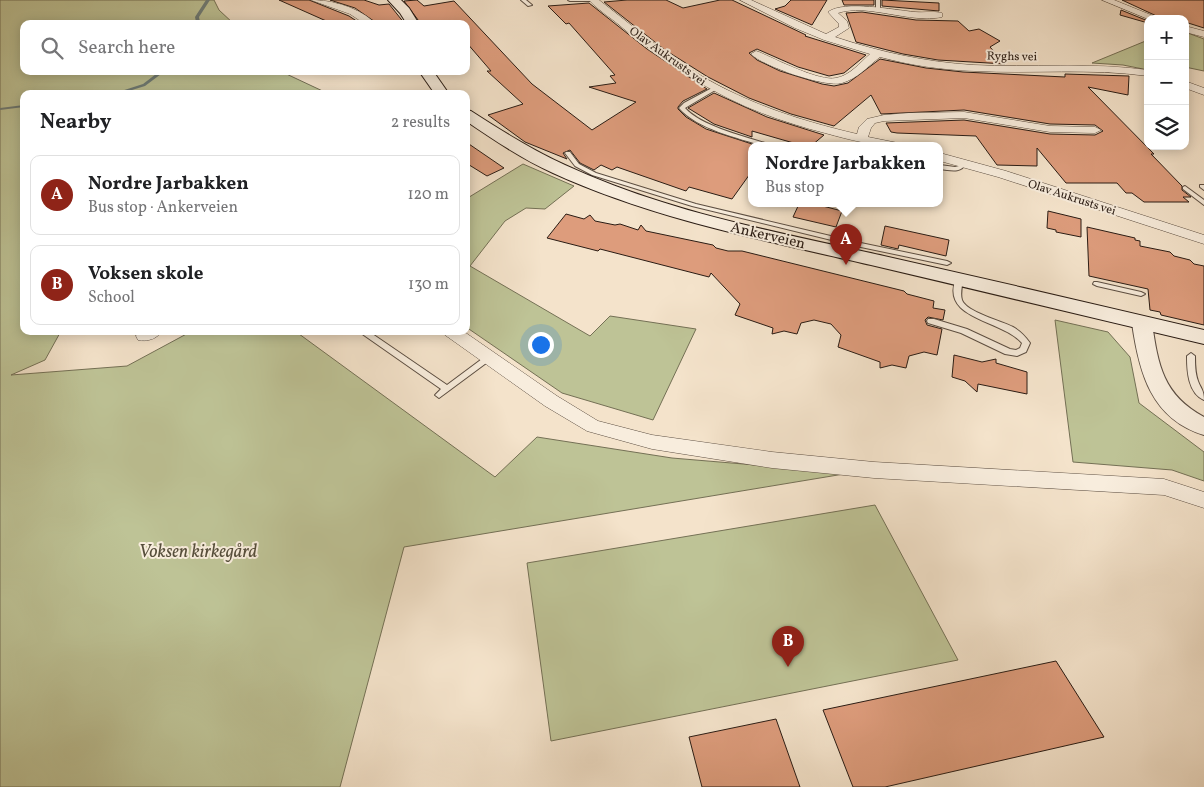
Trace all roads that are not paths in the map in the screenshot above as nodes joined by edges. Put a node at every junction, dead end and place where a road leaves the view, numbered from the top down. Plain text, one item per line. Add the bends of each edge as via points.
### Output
1 (315, 0) edge
2 (394, 0) edge
3 (523, 0) edge
4 (570, 0) edge
5 (592, 0) edge
6 (744, 0) edge
7 (1106, 0) edge
8 (878, 4) edge
9 (530, 5) dead end
10 (939, 15) dead end
11 (1146, 15) edge
12 (366, 20) edge
13 (411, 20) edge
14 (1189, 30) edge
15 (1204, 34) edge
16 (827, 38) junction
17 (756, 54) dead end
18 (877, 54) junction
19 (1144, 72) edge
20 (429, 75) edge
21 (1189, 86) edge
22 (714, 89) junction
23 (439, 90) edge
24 (1204, 92) edge
25 (470, 117) edge
26 (1095, 130) dead end
27 (862, 139) junction
28 (758, 142) edge
29 (876, 142) edge
30 (568, 153) dead end
31 (943, 158) edge
32 (963, 163) junction
33 (943, 167) edge
34 (1185, 188) dead end
35 (1204, 203) edge
36 (1204, 240) edge
37 (946, 263) dead end
38 (959, 280) junction
39 (1097, 284) dead end
40 (1141, 294) dead end
41 (931, 321) dead end
42 (1142, 323) junction
43 (368, 335) edge
44 (457, 335) edge
45 (1204, 337) edge
46 (1191, 356) dead end
47 (489, 358) junction
48 (448, 389) junction
49 (439, 395) dead end
50 (1204, 397) edge
51 (1204, 427) edge
52 (1204, 500) edge

1 - 12 street via 353,12
2 - 13 main road
3 - 9 lane
4 - 5 lane
5 - 22 street, Olav Aukrusts vei
6 - 16 street, Ryghs vei
7 - 11 street
8 - 10 street via 922,16
8 - 16 street via 833,10 844,23 844,28
14 - 15 street
16 - 18 street, Ryghs vei
17 - 18 street via 835,82
18 - 19 street, Ryghs vei via 911,62 974,68 1122,68
20 - 23 main road
21 - 24 street
22 - 27 street, Olav Aukrusts vei via 787,120
22 - 28 lane via 686,104 683,111 710,126
25 - 38 main road, Ankerveien via 536,159 613,192 734,227
26 - 27 street via 1050,129 964,115 909,116 872,121 865,127
27 - 29 street, Olav Aukrusts vei
30 - 37 lane via 577,165 594,174 694,205
31 - 32 street, Olav Aukrusts vei
32 - 33 lane via 955,169
32 - 36 street, Olav Aukrusts vei
34 - 35 lane
38 - 41 lane via 958,300 962,306 1015,331 1026,343 1023,350 1008,352 964,331
38 - 42 main road, Ankerveien
39 - 40 lane
42 - 45 main road, Ankerveien
42 - 51 street via 1152,374 1159,391 1182,414
43 - 48 lane
44 - 47 street
46 - 50 lane via 1191,376
47 - 48 lane
47 - 52 street via 593,426 652,442 772,460 874,470 1164,487
48 - 49 lane

